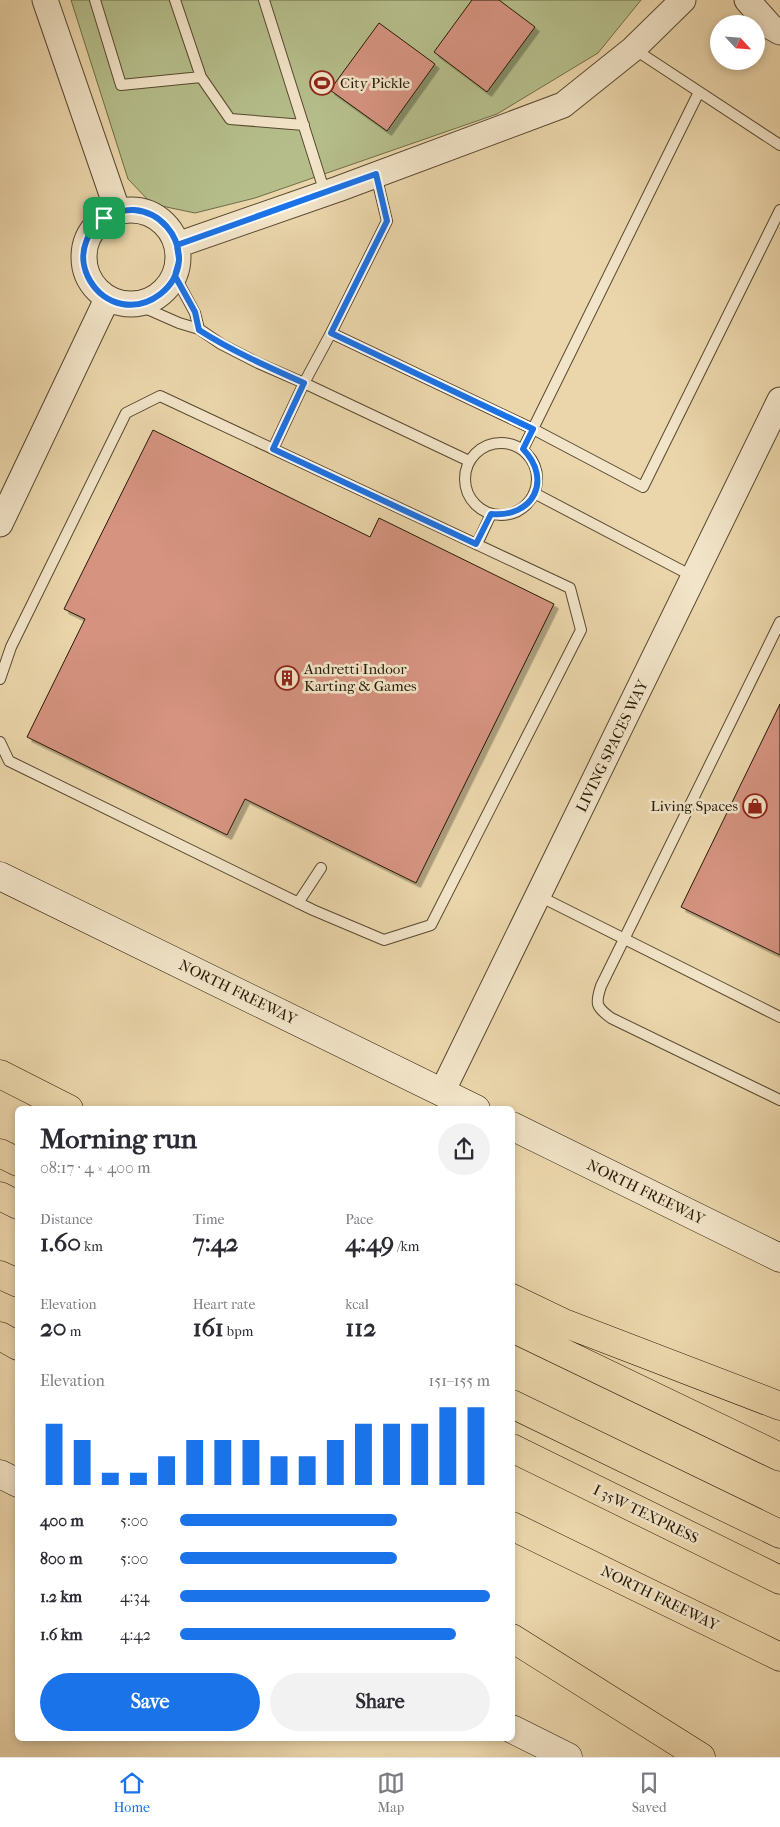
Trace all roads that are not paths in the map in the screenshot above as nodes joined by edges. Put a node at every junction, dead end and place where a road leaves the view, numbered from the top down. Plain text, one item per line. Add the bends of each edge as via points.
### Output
1 (45, 0) edge
2 (95, 0) edge
3 (175, 0) edge
4 (264, 0) edge
5 (683, 0) edge
6 (747, 0) edge
7 (780, 32) edge
8 (633, 49) junction
9 (201, 77) junction
10 (699, 92) junction
11 (304, 125) junction
12 (780, 145) edge
13 (376, 174) junction
14 (325, 193) junction
15 (780, 210) edge
16 (118, 212) junction
17 (177, 245) junction
18 (175, 276) junction
19 (107, 299) junction
20 (138, 304) junction
21 (199, 330) junction
22 (331, 333) junction
23 (304, 383) junction
24 (780, 400) edge
25 (533, 429) junction
26 (273, 449) junction
27 (523, 449) junction
28 (469, 461) junction
29 (534, 494) junction
30 (491, 514) junction
31 (0, 524) edge
32 (476, 544) junction
33 (694, 577) junction
34 (780, 622) edge
35 (0, 642) edge
36 (11, 647) junction
37 (0, 679) edge
38 (0, 742) edge
39 (321, 868) dead end
40 (0, 876) edge
41 (539, 896) junction
42 (298, 903) junction
43 (624, 939) junction
44 (780, 1017) edge
45 (0, 1074) edge
46 (442, 1092) junction
47 (780, 1100) edge
48 (62, 1106) edge
49 (470, 1106) edge
50 (515, 1127) edge
51 (0, 1153) edge
52 (15, 1160) edge
53 (0, 1196) edge
54 (15, 1203) edge
55 (780, 1258) edge
56 (0, 1275) edge
57 (15, 1282) edge
58 (515, 1300) edge
59 (515, 1329) edge
60 (0, 1336) edge
61 (15, 1344) edge
62 (515, 1405) edge
63 (780, 1406) edge
64 (515, 1449) edge
65 (780, 1457) edge
66 (0, 1474) edge
67 (15, 1482) edge
68 (515, 1527) edge
69 (780, 1534) edge
70 (780, 1580) edge
71 (515, 1640) edge
72 (780, 1657) edge
73 (515, 1730) edge
74 (568, 1757) edge
75 (701, 1757) edge

1 - 16 street
2 - 9 lane via 120,85
3 - 9 lane
4 - 11 lane
5 - 8 street
6 - 7 street via 771,27
8 - 10 lane
8 - 13 street via 563,105
9 - 11 lane via 230,119
10 - 12 lane
10 - 25 lane
11 - 14 lane
13 - 14 street
13 - 22 lane via 387,221
14 - 17 street
15 - 25 lane via 643,487
16 - 17 street via 133,210 161,220
16 - 19 street via 104,218 93,229 84,251 87,274
17 - 18 street via 179,260
18 - 20 street via 153,300
18 - 21 lane via 195,312
19 - 20 street via 122,304
19 - 31 street
20 - 21 lane
21 - 23 lane via 258,363
22 - 23 lane
22 - 25 lane
23 - 26 lane
23 - 28 lane
24 - 33 street, LIVING SPACES WAY
25 - 27 lane
26 - 32 lane
26 - 36 lane via 160,396 126,413
27 - 28 lane via 502,442 490,444
27 - 29 lane via 536,466 538,477
28 - 30 lane via 464,478 466,490 480,509
29 - 30 lane via 525,507 514,513
29 - 33 lane
30 - 32 lane
32 - 42 lane via 570,588 581,630 431,925 384,940
33 - 41 street, LIVING SPACES WAY
34 - 43 lane
35 - 36 lane
36 - 37 lane
38 - 42 lane via 9,762
39 - 42 lane
40 - 46 main road, NORTH FREEWAY
41 - 43 lane
41 - 46 street, LIVING SPACES WAY
43 - 44 lane
43 - 47 lane via 601,986 597,999 599,1009 611,1018
45 - 48 highway
46 - 49 main road, NORTH FREEWAY
50 - 55 main road, NORTH FREEWAY
51 - 52 highway
53 - 54 highway
56 - 57 highway
58 - 63 highway via 564,1324
59 - 65 highway
60 - 61 highway
62 - 69 highway
64 - 70 highway, I 35W TEXPRESS
66 - 67 main road
68 - 72 highway, NORTH FREEWAY
71 - 75 highway
73 - 74 main road

